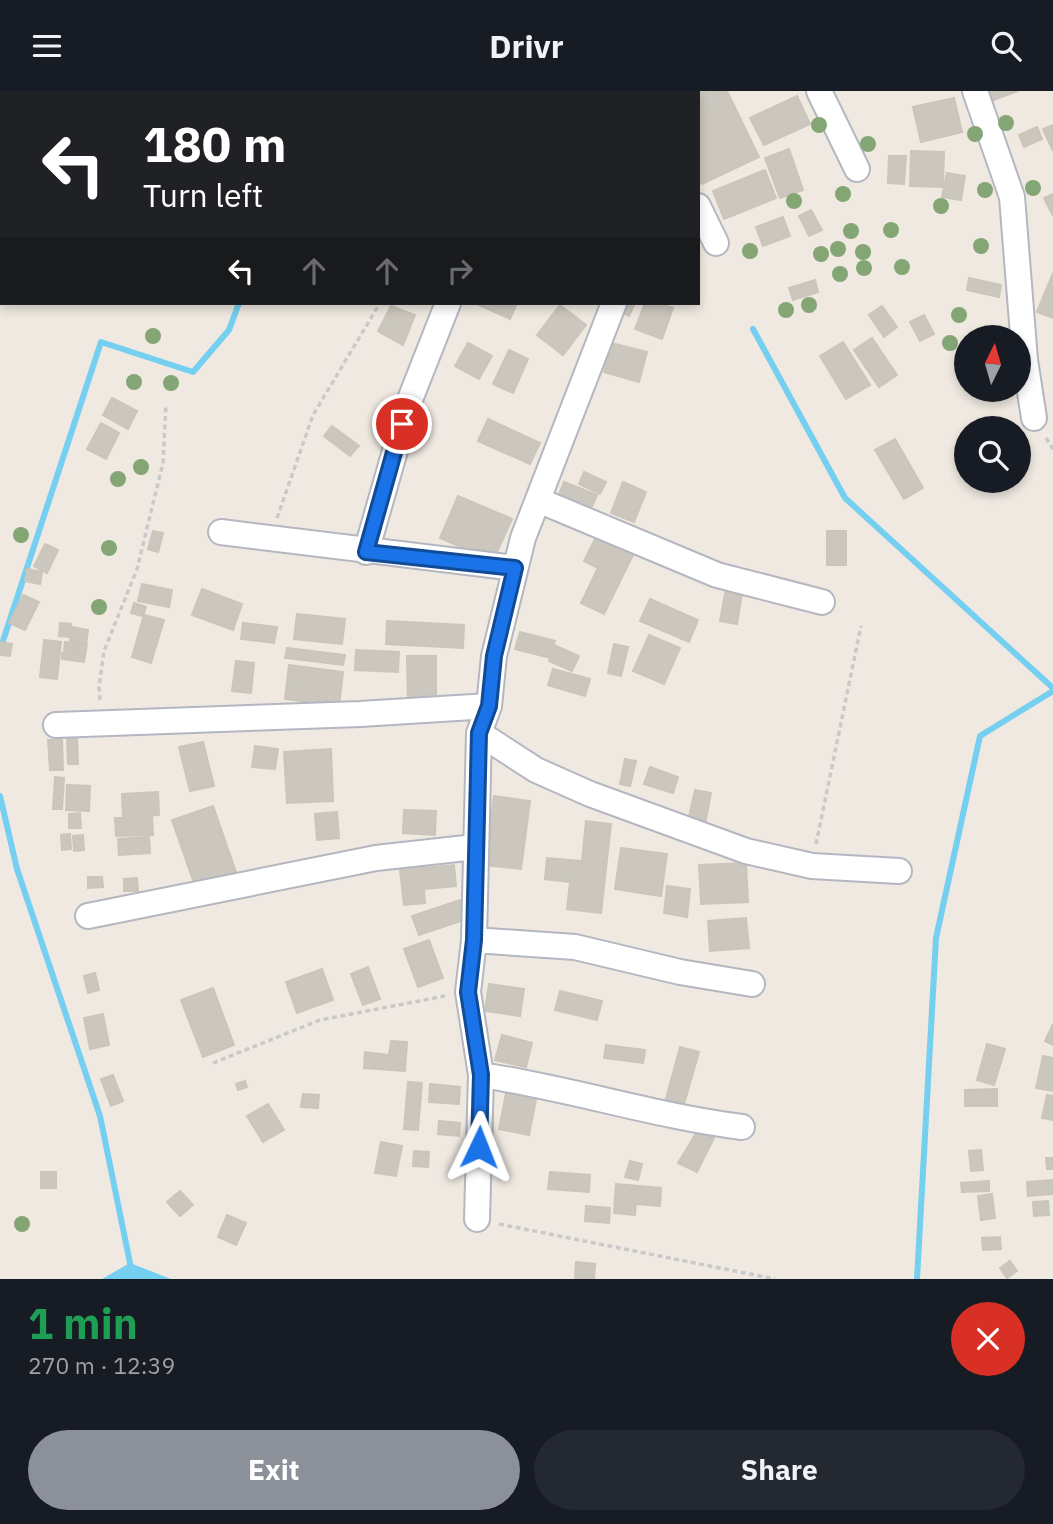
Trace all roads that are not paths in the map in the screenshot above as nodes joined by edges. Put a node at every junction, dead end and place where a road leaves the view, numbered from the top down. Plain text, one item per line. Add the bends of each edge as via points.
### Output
1 (819, 91) edge
2 (975, 91) edge
3 (858, 169) dead end
4 (700, 210) edge
5 (716, 243) dead end
6 (447, 305) edge
7 (613, 305) edge
8 (1034, 418) dead end
9 (538, 501) junction
10 (221, 532) dead end
11 (366, 552) junction
12 (515, 568) junction
13 (822, 602) dead end
14 (489, 706) junction
15 (57, 725) dead end
16 (479, 733) junction
17 (475, 847) junction
18 (899, 871) dead end
19 (88, 916) dead end
20 (474, 940) junction
21 (752, 984) dead end
22 (481, 1075) junction
23 (741, 1127) dead end
24 (477, 1219) road end

1 - 3 street
2 - 8 street via 1012,197
4 - 5 street
6 - 11 street via 409,402
7 - 9 street
9 - 12 street
9 - 13 street via 717,575
10 - 11 street
11 - 12 street
12 - 14 street via 494,656
14 - 15 street
14 - 16 street
16 - 17 street
16 - 18 street via 536,769 590,795 746,851 812,866
17 - 19 street via 376,858
17 - 20 street
20 - 21 street via 575,947
20 - 22 street via 468,992
22 - 23 street via 537,1083 698,1122
22 - 24 street

